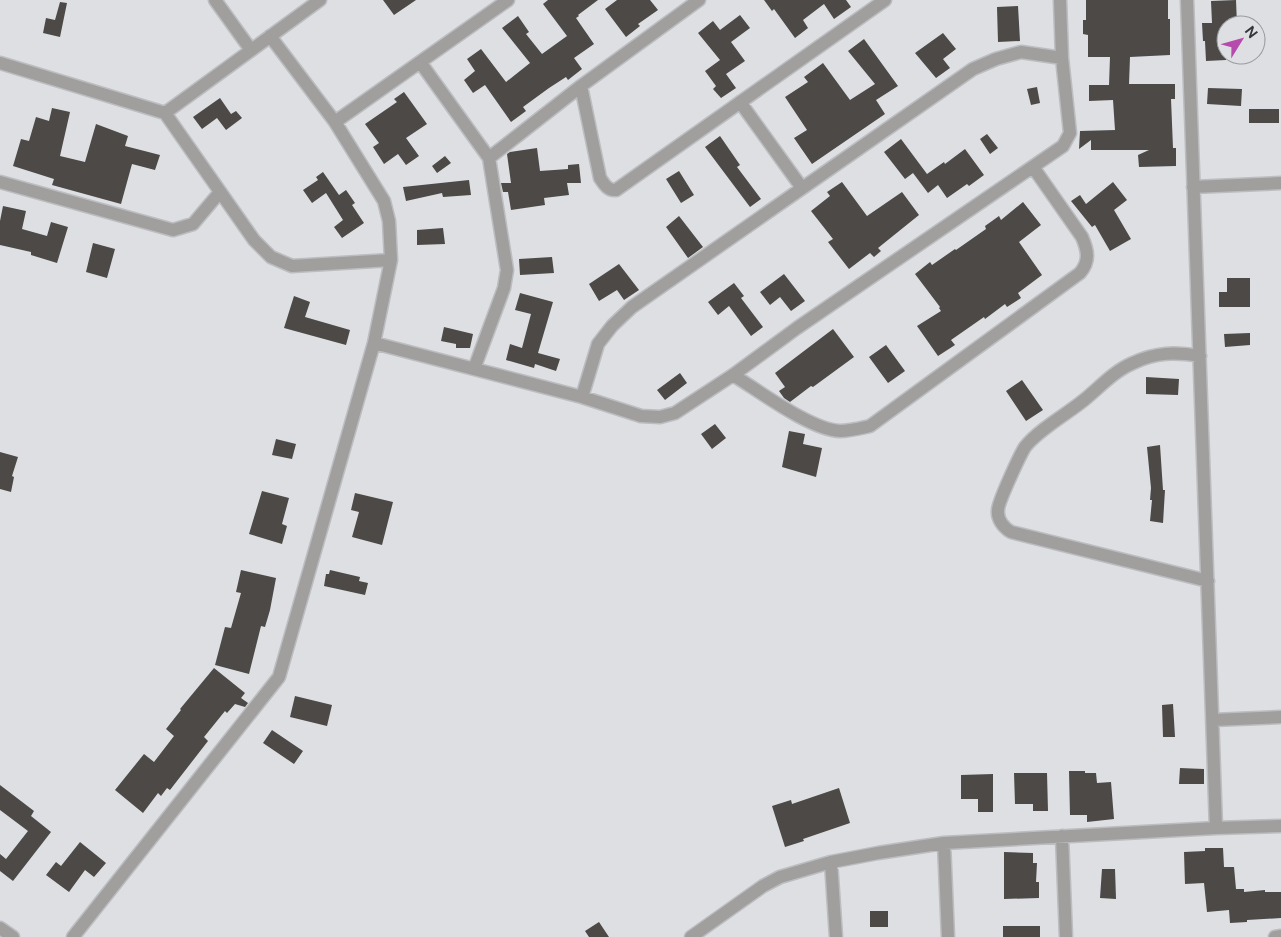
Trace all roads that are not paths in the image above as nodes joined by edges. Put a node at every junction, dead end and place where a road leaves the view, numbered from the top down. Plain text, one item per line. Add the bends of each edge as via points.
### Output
1 (215, 0) edge
2 (320, 0) edge
3 (508, 0) edge
4 (699, 0) edge
5 (885, 0) edge
6 (1060, 0) edge
7 (1187, 0) edge
8 (270, 36) junction
9 (250, 50) junction
10 (1062, 58) junction
11 (420, 62) junction
12 (0, 63) edge
13 (581, 86) junction
14 (740, 102) junction
15 (165, 113) junction
16 (335, 122) junction
17 (489, 158) junction
18 (1033, 167) junction
19 (0, 182) edge
20 (1281, 183) edge
21 (1194, 187) junction
22 (802, 188) junction
23 (220, 192) junction
24 (390, 260) junction
25 (374, 343) junction
26 (1200, 356) junction
27 (474, 369) junction
28 (733, 375) junction
29 (582, 397) junction
30 (1208, 581) junction
31 (1281, 717) edge
32 (1213, 720) junction
33 (1281, 826) edge
34 (1216, 828) junction
35 (1062, 836) junction
36 (944, 843) junction
37 (831, 862) junction
38 (0, 928) edge
39 (1281, 936) edge
40 (13, 937) edge
41 (73, 937) edge
42 (691, 937) edge
43 (836, 937) edge
44 (948, 937) edge
45 (1066, 937) edge
46 (1275, 937) edge

1 - 9 street
2 - 8 street
3 - 11 street
4 - 13 street
5 - 14 street
6 - 10 street
7 - 21 street
8 - 9 street
8 - 16 street
9 - 15 street
10 - 18 street via 1070,133 1063,146
10 - 22 street via 1020,52 973,69
11 - 16 street
11 - 17 street
12 - 15 street
13 - 14 street via 600,178 613,190
13 - 17 street
14 - 22 street
15 - 23 street
16 - 24 street via 384,201 389,221
17 - 27 street via 507,270 504,288
18 - 28 street via 796,328
18 - 28 street via 1082,237 1088,249 1085,266 1080,273 870,426 839,431 820,427
19 - 23 street via 173,230 193,224
20 - 21 street
21 - 26 street
22 - 29 street via 632,308 612,326 598,344
23 - 24 street via 254,240 271,257 292,266
24 - 25 street
25 - 27 street
25 - 41 street via 279,677
26 - 30 street
26 - 30 street via 1178,352 1153,356 1120,369 1025,447 998,510 1004,528 1011,532
27 - 29 street
28 - 29 street via 676,412 660,417 641,416
30 - 32 street
31 - 32 street
32 - 34 street
33 - 34 street
34 - 35 street
35 - 36 street
35 - 45 street
36 - 37 street
36 - 44 street
37 - 42 street via 780,877 763,886
37 - 43 street
38 - 40 street
39 - 46 street

